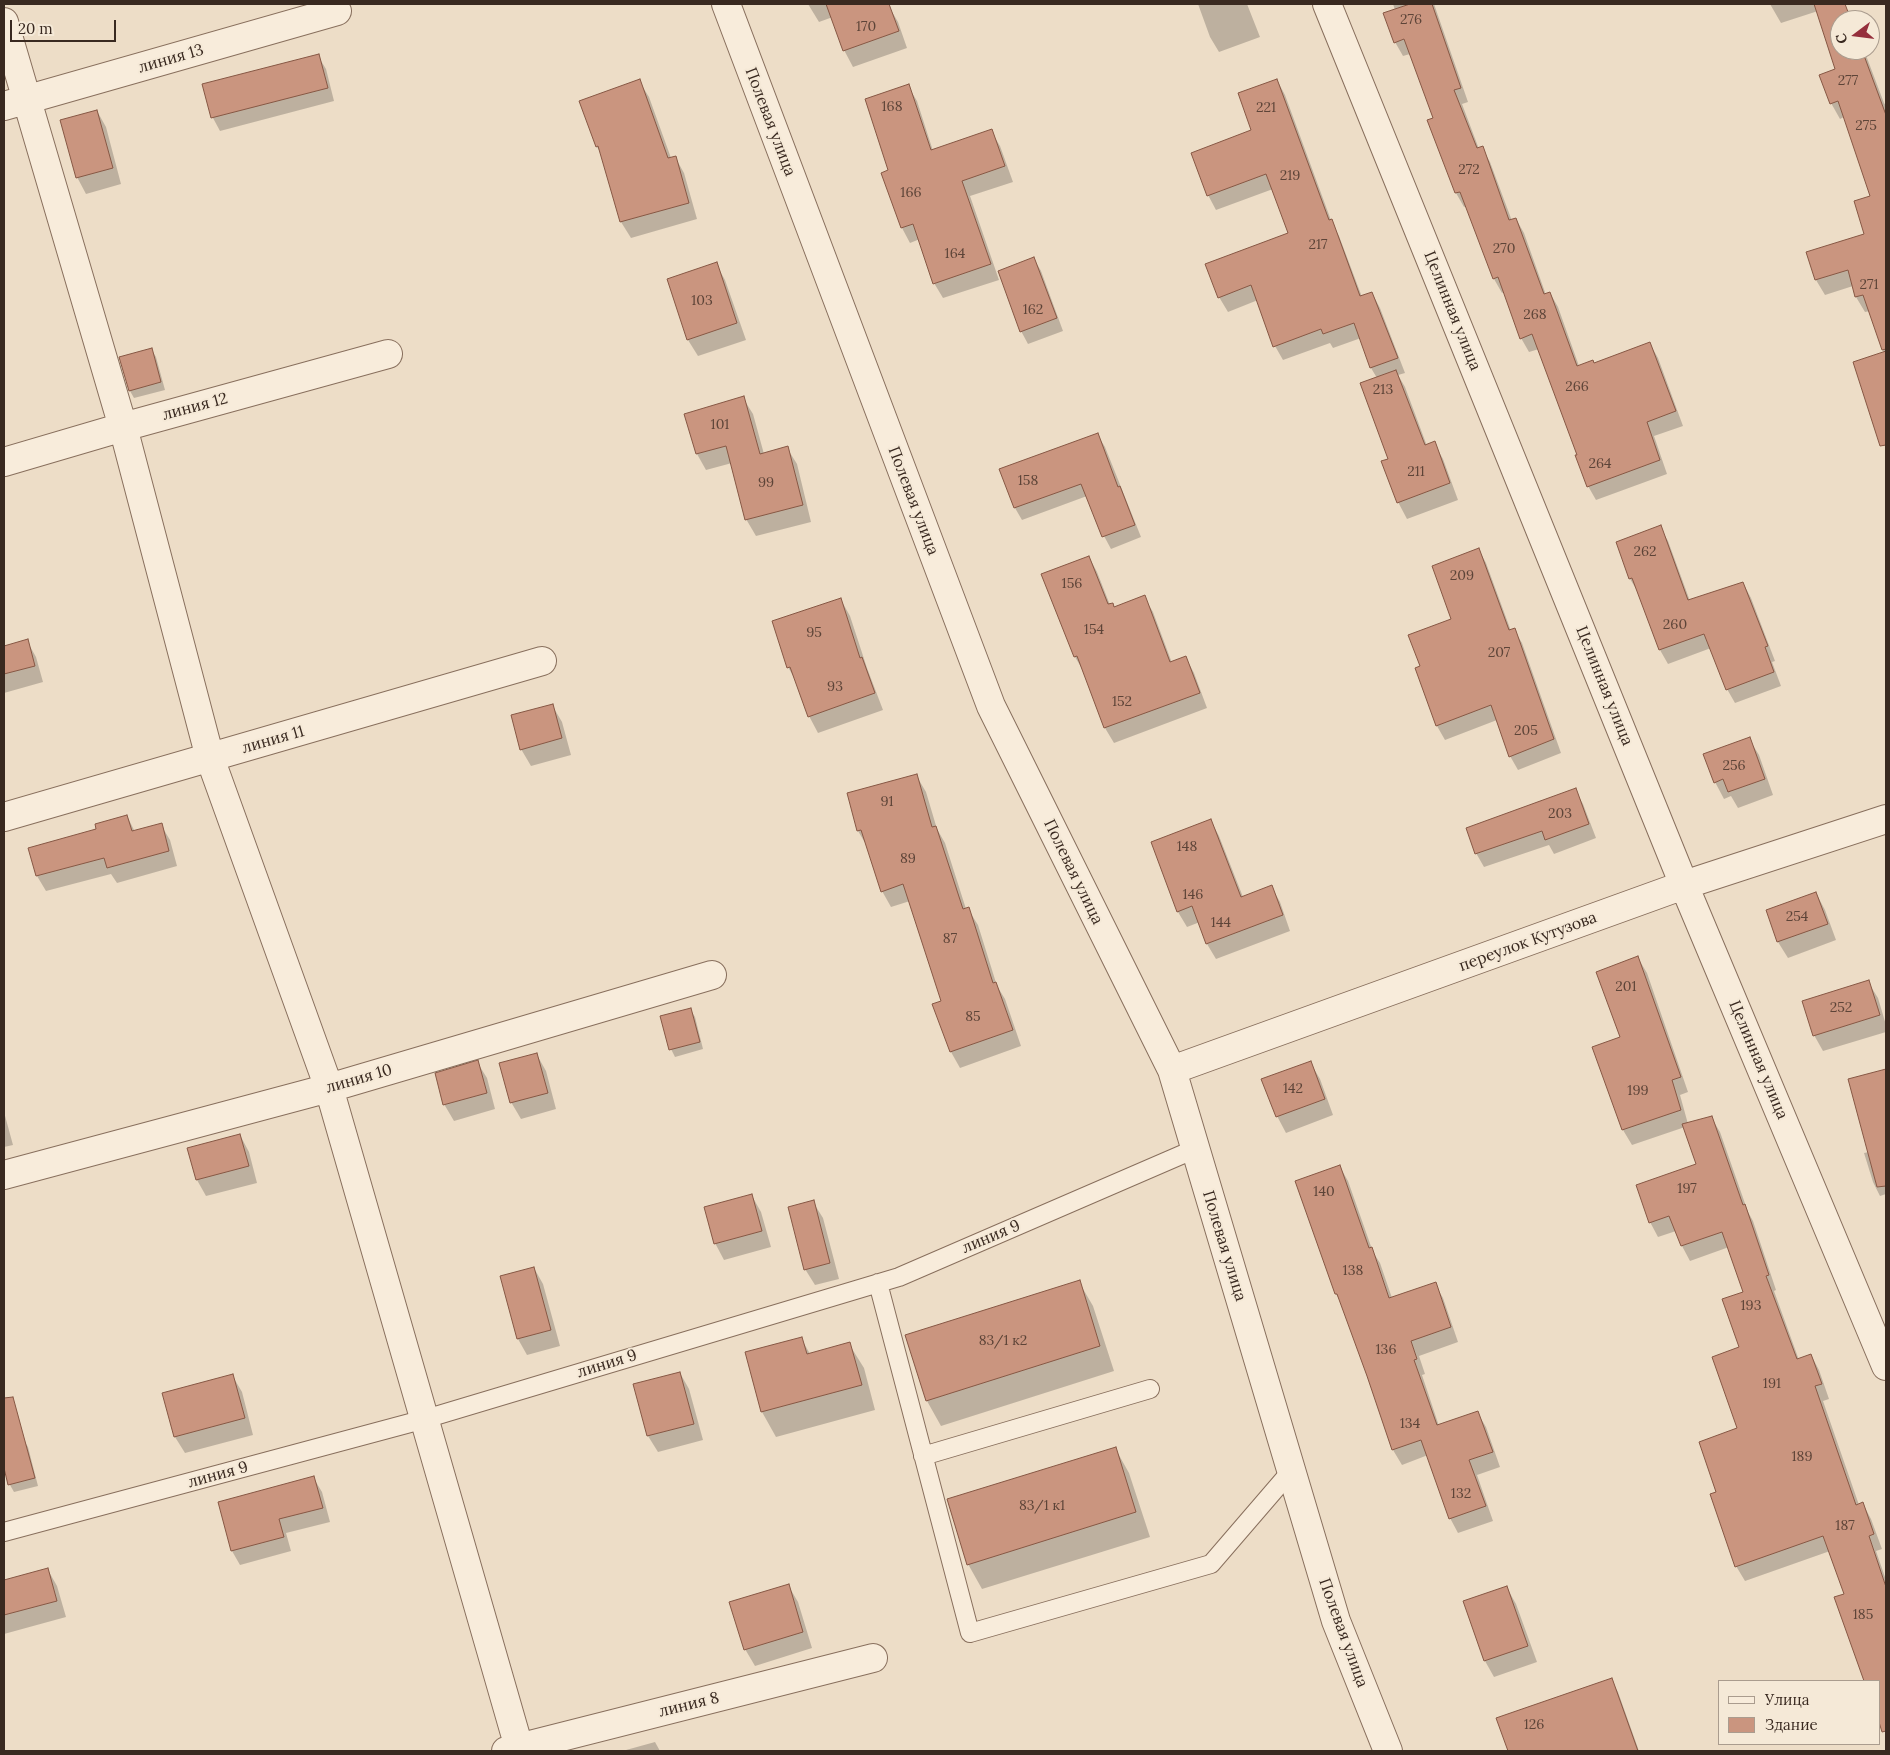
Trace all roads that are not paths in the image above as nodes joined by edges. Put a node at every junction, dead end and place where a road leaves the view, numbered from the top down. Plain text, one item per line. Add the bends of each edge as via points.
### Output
1 (726, 4) edge
2 (1327, 4) edge
3 (337, 11) dead end
4 (4, 22) edge
5 (15, 103) edge
6 (388, 354) dead end
7 (123, 427) junction
8 (4, 462) edge
9 (542, 661) dead end
10 (210, 758) junction
11 (4, 817) edge
12 (1886, 819) edge
13 (1684, 885) junction
14 (712, 974) dead end
15 (1172, 1070) junction
16 (329, 1088) junction
17 (1195, 1149) junction
18 (4, 1175) edge
19 (878, 1283) junction
20 (1886, 1366) edge
21 (1150, 1389) dead end
22 (425, 1419) junction
23 (922, 1456) junction
24 (1291, 1471) junction
25 (4, 1532) edge
26 (873, 1658) dead end
27 (515, 1750) edge
28 (1388, 1751) edge

1 - 15 street, Полевая улица via 991,706
2 - 13 street, Целинная улица
3 - 5 street, линия 13
4 - 5 street
5 - 7 street
6 - 7 street, линия 12
7 - 8 street, линия 12
7 - 10 street
9 - 10 street, линия 11
10 - 11 street, линия 11
10 - 16 street
12 - 13 street, переулок Кутузова
13 - 15 street, переулок Кутузова
13 - 20 street, Целинная улица
14 - 16 street, линия 10
15 - 17 street, Полевая улица
16 - 18 street, линия 10
16 - 22 street
17 - 19 lane, линия 9 via 899,1277
17 - 24 street, Полевая улица
19 - 22 lane, линия 9
19 - 23 lane
21 - 23 lane
22 - 25 lane, линия 9
22 - 27 street
23 - 24 lane via 970,1633 1211,1564
24 - 28 street, Полевая улица via 1336,1622
26 - 27 street, линия 8

